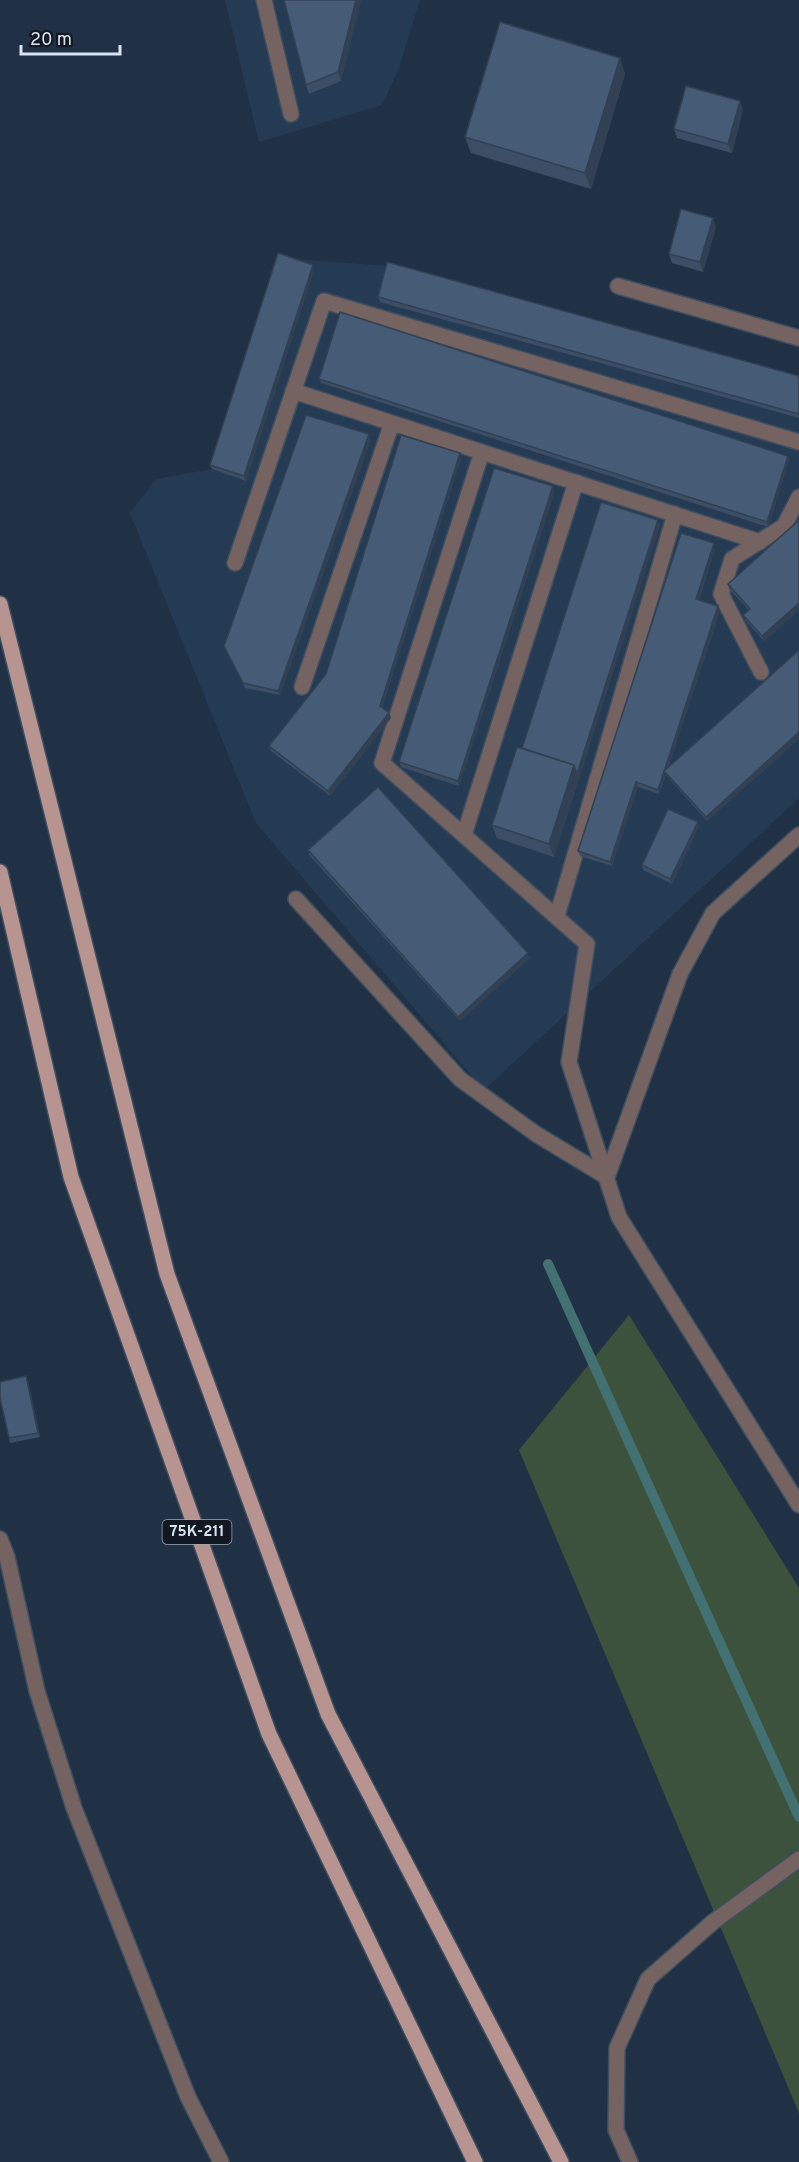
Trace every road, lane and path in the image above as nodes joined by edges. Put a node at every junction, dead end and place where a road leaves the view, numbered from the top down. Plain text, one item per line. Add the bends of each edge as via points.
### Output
1 (264, 0) edge
2 (291, 114) dead end
3 (618, 286) dead end
4 (799, 338) edge
5 (293, 391) junction
6 (392, 423) junction
7 (799, 442) edge
8 (482, 452) junction
9 (576, 482) junction
10 (799, 497) edge
11 (675, 514) junction
12 (760, 542) junction
13 (235, 563) dead end
14 (0, 604) edge
15 (761, 672) dead end
16 (302, 687) dead end
17 (464, 835) junction
18 (799, 835) edge
19 (1, 875) edge
20 (296, 899) dead end
21 (556, 916) junction
22 (607, 1177) junction
23 (799, 1505) edge
24 (0, 1539) edge
25 (799, 1859) edge
26 (221, 2162) edge
27 (475, 2162) edge
28 (561, 2162) edge
29 (630, 2162) edge

1 - 2 lane
3 - 4 lane
5 - 6 lane
5 - 7 lane via 324,301
5 - 13 lane
6 - 8 lane
6 - 16 lane
8 - 9 lane
8 - 17 lane via 382,763
9 - 11 lane
9 - 17 lane
10 - 12 lane via 784,526
11 - 12 lane
11 - 21 lane
12 - 15 lane via 732,559 721,594
14 - 28 main road via 167,1274 328,1714
17 - 21 lane
18 - 22 lane via 713,914 680,974
19 - 27 main road, 75К-211 via 71,1177 269,1734
20 - 22 lane via 460,1079 536,1134
21 - 22 lane via 587,944 569,1062
22 - 23 lane via 619,1217
24 - 26 lane via 37,1691 74,1808 188,2097
25 - 29 lane via 713,1922 648,1979 617,2048 616,2130

